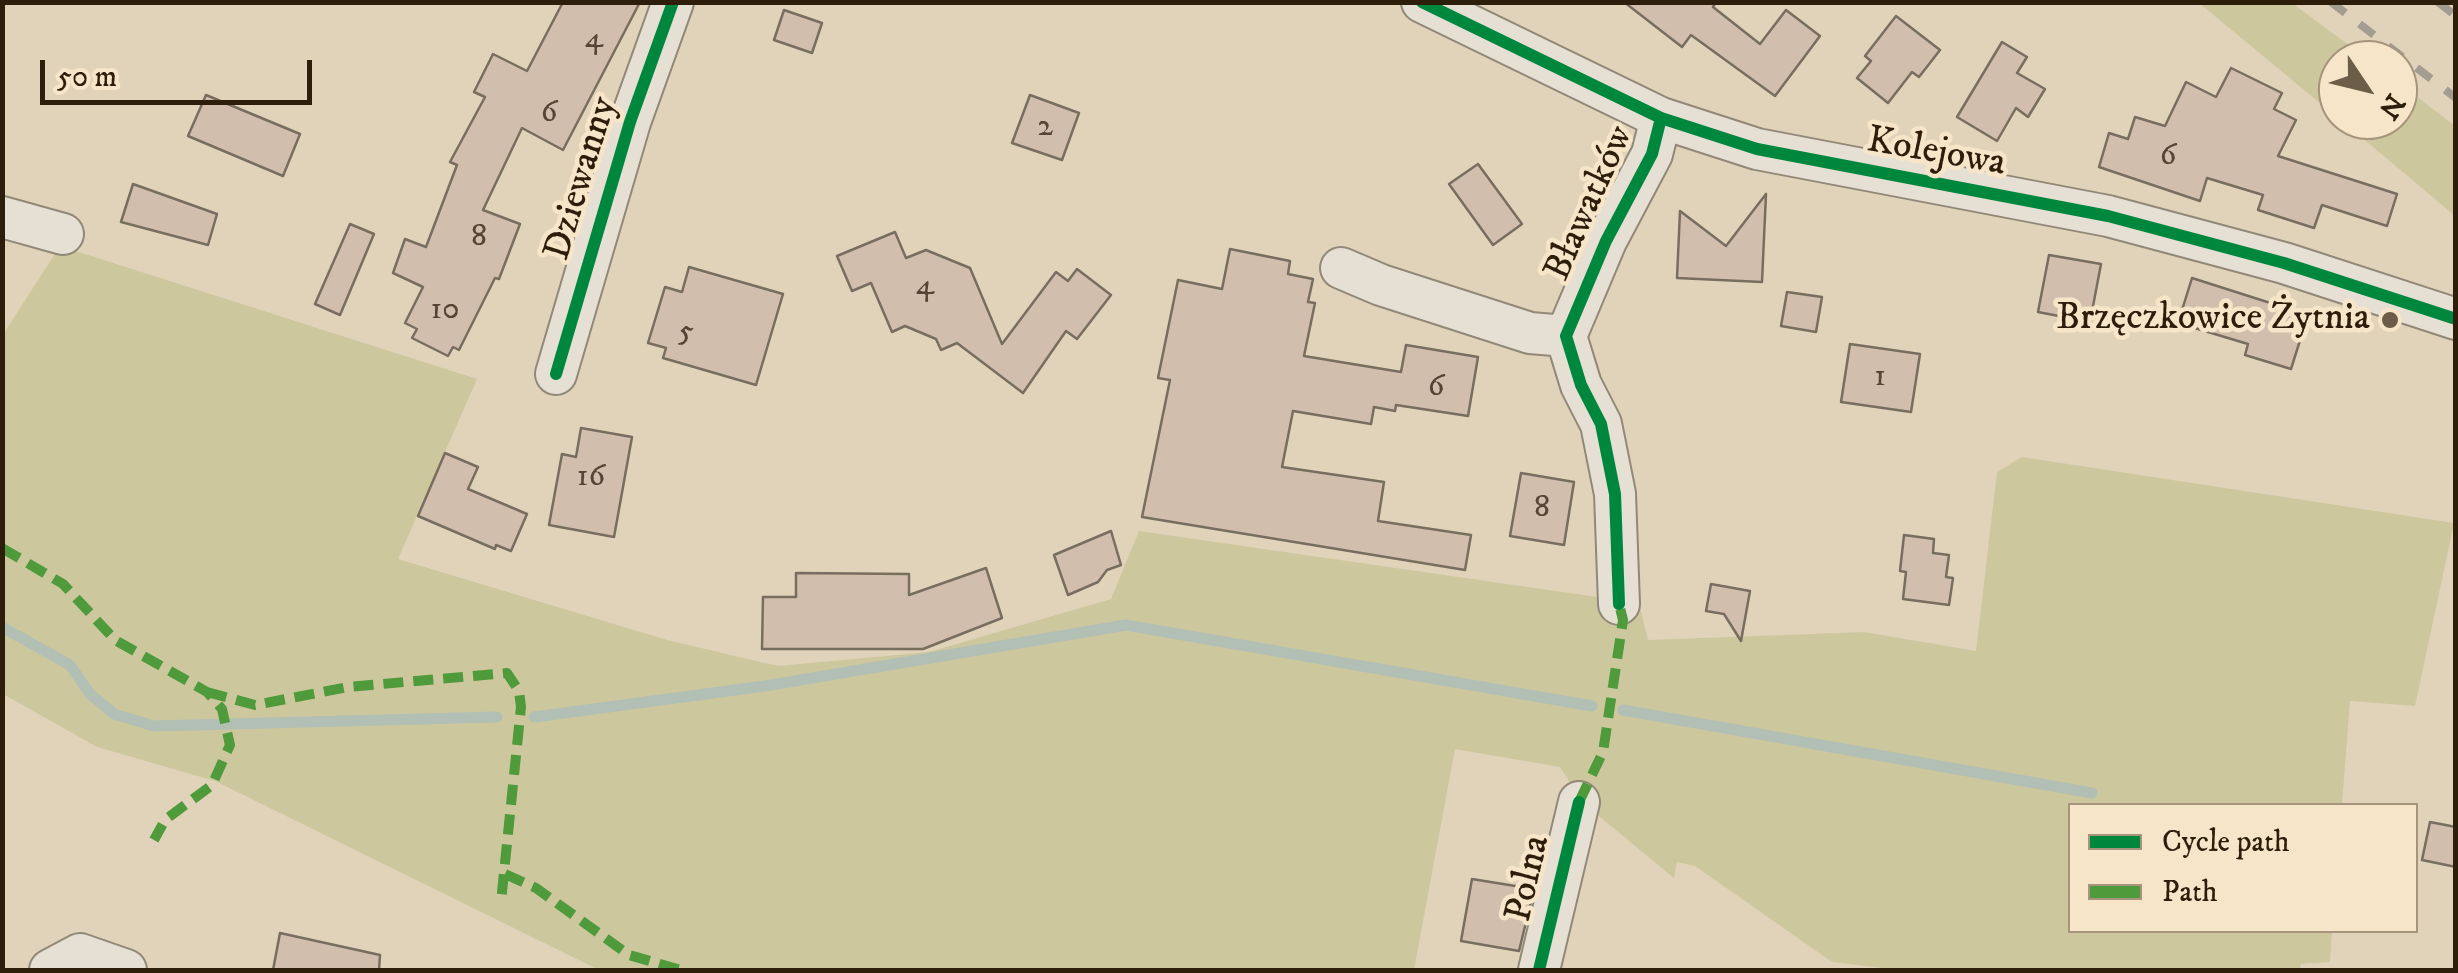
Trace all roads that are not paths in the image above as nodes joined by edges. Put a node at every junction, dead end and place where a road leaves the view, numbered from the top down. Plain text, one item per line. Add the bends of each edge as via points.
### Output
1 (673, 2) edge
2 (1422, 2) edge
3 (1661, 118) junction
4 (2, 217) edge
5 (63, 234) dead end
6 (1341, 268) dead end
7 (2456, 319) edge
8 (1566, 336) junction
9 (556, 374) dead end
10 (1619, 604) dead end
11 (1579, 802) dead end
12 (50, 970) edge
13 (126, 970) edge
14 (1539, 970) edge

1 - 9 street, Dziewanny via 630,122
2 - 3 street, Kolejowa
3 - 7 street, Kolejowa via 1756,149 2108,216
3 - 8 street, Bławatków via 1652,154
4 - 5 street
6 - 8 street, Bławatków via 1530,332
8 - 10 street, Bławatków via 1601,424 1615,494
11 - 14 street, Polna
12 - 13 street via 80,954

